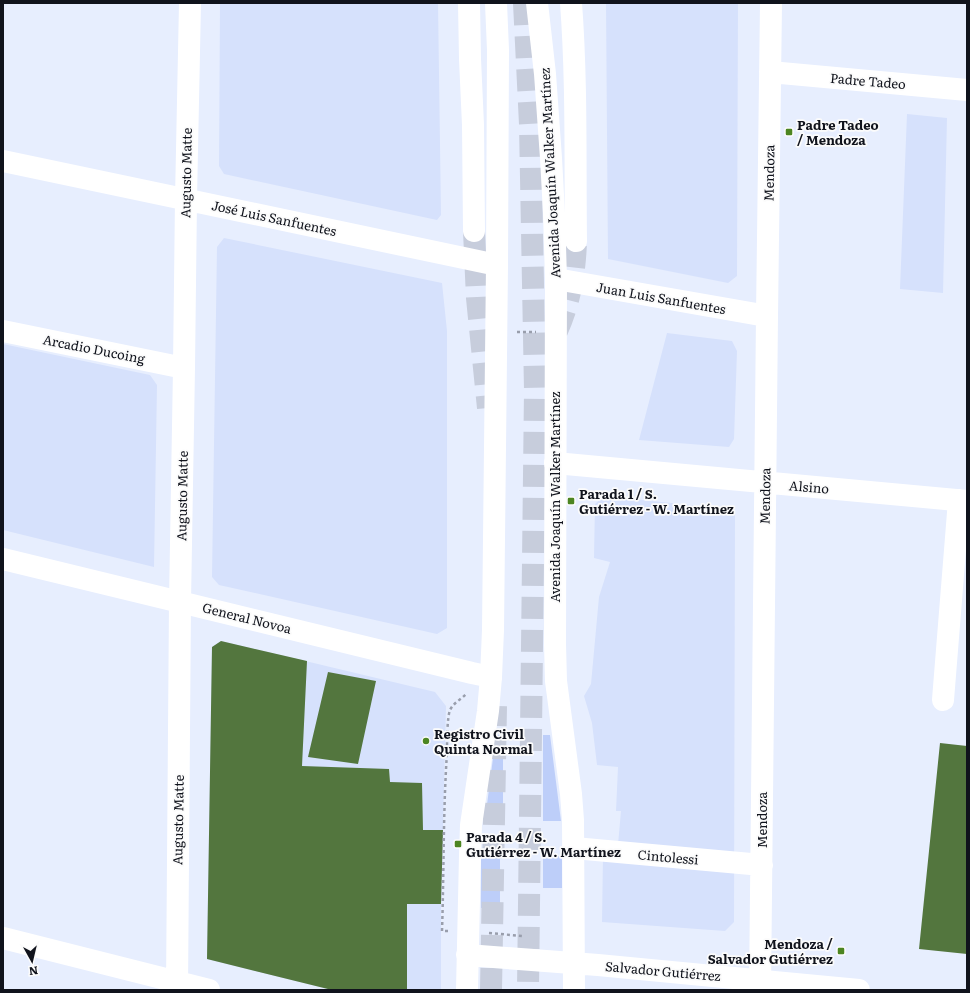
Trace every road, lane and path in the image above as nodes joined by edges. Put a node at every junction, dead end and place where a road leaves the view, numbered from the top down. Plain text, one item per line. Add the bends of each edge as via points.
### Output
1 (190, 3) edge
2 (469, 3) edge
3 (496, 3) edge
4 (536, 3) edge
5 (571, 3) edge
6 (771, 3) edge
7 (770, 72) junction
8 (967, 90) edge
9 (3, 161) edge
10 (186, 200) junction
11 (474, 231) tunnel mouth
12 (576, 241) tunnel mouth
13 (497, 265) junction
14 (556, 279) junction
15 (767, 316) junction
16 (3, 332) edge
17 (497, 332) junction
18 (556, 332) junction
19 (184, 368) junction
20 (555, 463) junction
21 (765, 483) junction
22 (963, 501) edge
23 (3, 559) edge
24 (180, 602) junction
25 (481, 675) junction
26 (943, 700) dead end
27 (574, 848) junction
28 (762, 866) junction
29 (442, 931) dead end
30 (3, 938) edge
31 (467, 955) junction
32 (574, 963) junction
33 (760, 985) edge
34 (177, 986) edge
35 (210, 990) edge
36 (467, 990) edge
37 (574, 990) edge
38 (859, 990) edge

1 - 10 main road, Augusto Matte
2 - 11 main road
3 - 13 main road
4 - 14 main road, Avenida Joaquín Walker Martínez via 545,74
5 - 12 main road
6 - 7 main road, Mendoza
7 - 8 main road, Padre Tadeo
7 - 15 main road, Mendoza
9 - 10 main road, José Luis Sanfuentes
10 - 13 main road, José Luis Sanfuentes
10 - 19 main road, Augusto Matte
13 - 17 main road
14 - 15 main road, Juan Luis Sanfuentes
14 - 18 main road, Avenida Joaquín Walker Martínez
15 - 21 main road, Mendoza
16 - 19 main road, Arcadio Ducoing
17 - 18 path
17 - 25 main road via 493,630
18 - 20 main road, Avenida Joaquín Walker Martínez
19 - 24 main road, Augusto Matte
20 - 21 main road, Alsino
20 - 27 main road, Avenida Joaquín Walker Martínez via 555,659 571,794
21 - 22 main road, Alsino
21 - 28 main road, Mendoza
22 - 26 main road
23 - 24 main road, General Novoa
24 - 25 main road, General Novoa
24 - 34 main road, Augusto Matte
25 - 29 path via 450,712 445,785
25 - 31 main road via 488,711 471,825
27 - 28 main road, Cintolessi
27 - 32 main road, Avenida Joaquín Walker Martínez
28 - 33 main road, Mendoza
30 - 34 main road
31 - 32 main road, Salvador Gutiérrez
31 - 36 main road
32 - 33 main road, Salvador Gutiérrez
32 - 37 main road, Avenida Joaquín Walker Martínez
33 - 38 main road, Salvador Gutiérrez
34 - 35 main road

